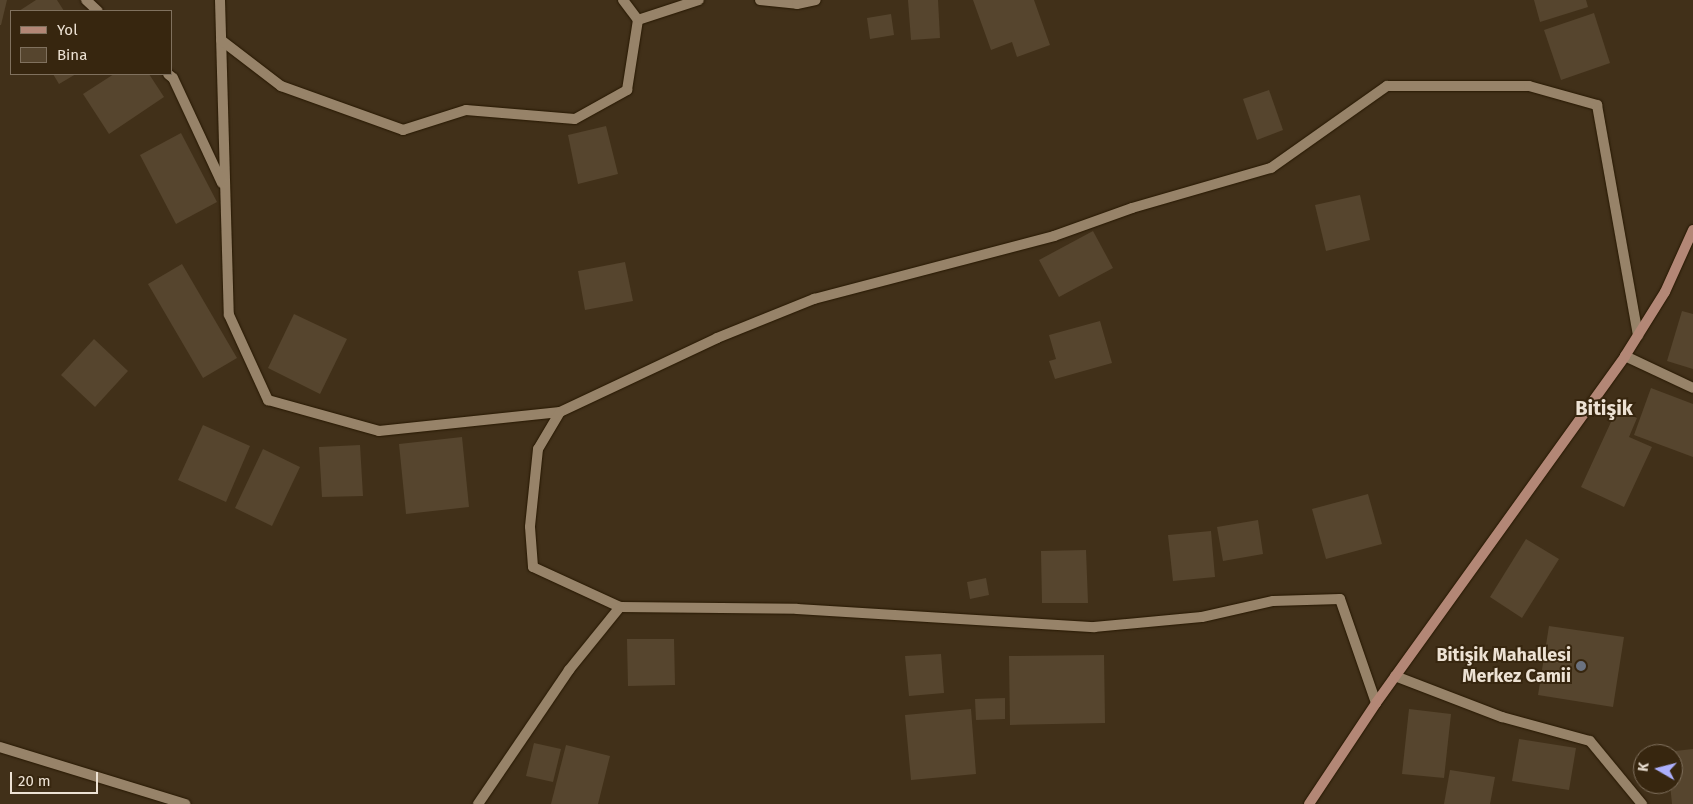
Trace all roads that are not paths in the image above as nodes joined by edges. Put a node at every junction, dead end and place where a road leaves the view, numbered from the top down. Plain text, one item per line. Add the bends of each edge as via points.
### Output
1 (86, 0) edge
2 (220, 0) edge
3 (623, 0) edge
4 (699, 0) edge
5 (760, 0) edge
6 (816, 0) edge
7 (97, 10) edge
8 (638, 20) junction
9 (221, 40) junction
10 (169, 75) edge
11 (224, 189) junction
12 (1693, 230) edge
13 (1638, 335) junction
14 (1625, 356) junction
15 (1693, 388) edge
16 (560, 412) junction
17 (620, 607) junction
18 (1395, 676) junction
19 (1376, 702) junction
20 (0, 747) edge
21 (185, 804) edge
22 (478, 804) edge
23 (1309, 804) edge
24 (1642, 804) edge

1 - 7 street
2 - 9 street
3 - 8 street
4 - 8 street
5 - 6 street via 797,4
8 - 9 street via 627,90 575,119 466,110 403,130 281,86
9 - 11 street
10 - 11 street
11 - 16 street via 229,316 268,400 379,431
12 - 13 street via 1665,292
13 - 14 street
13 - 16 street via 1598,105 1529,86 1387,86 1271,168 1132,208 1054,236 814,299 717,338
14 - 15 street
14 - 18 street
16 - 17 street via 538,449 530,526 533,567
17 - 19 street via 797,608 1094,627 1202,617 1274,601 1340,599
17 - 22 street via 570,670
18 - 19 street
18 - 24 street via 1502,717 1590,741
19 - 23 street
20 - 21 street

